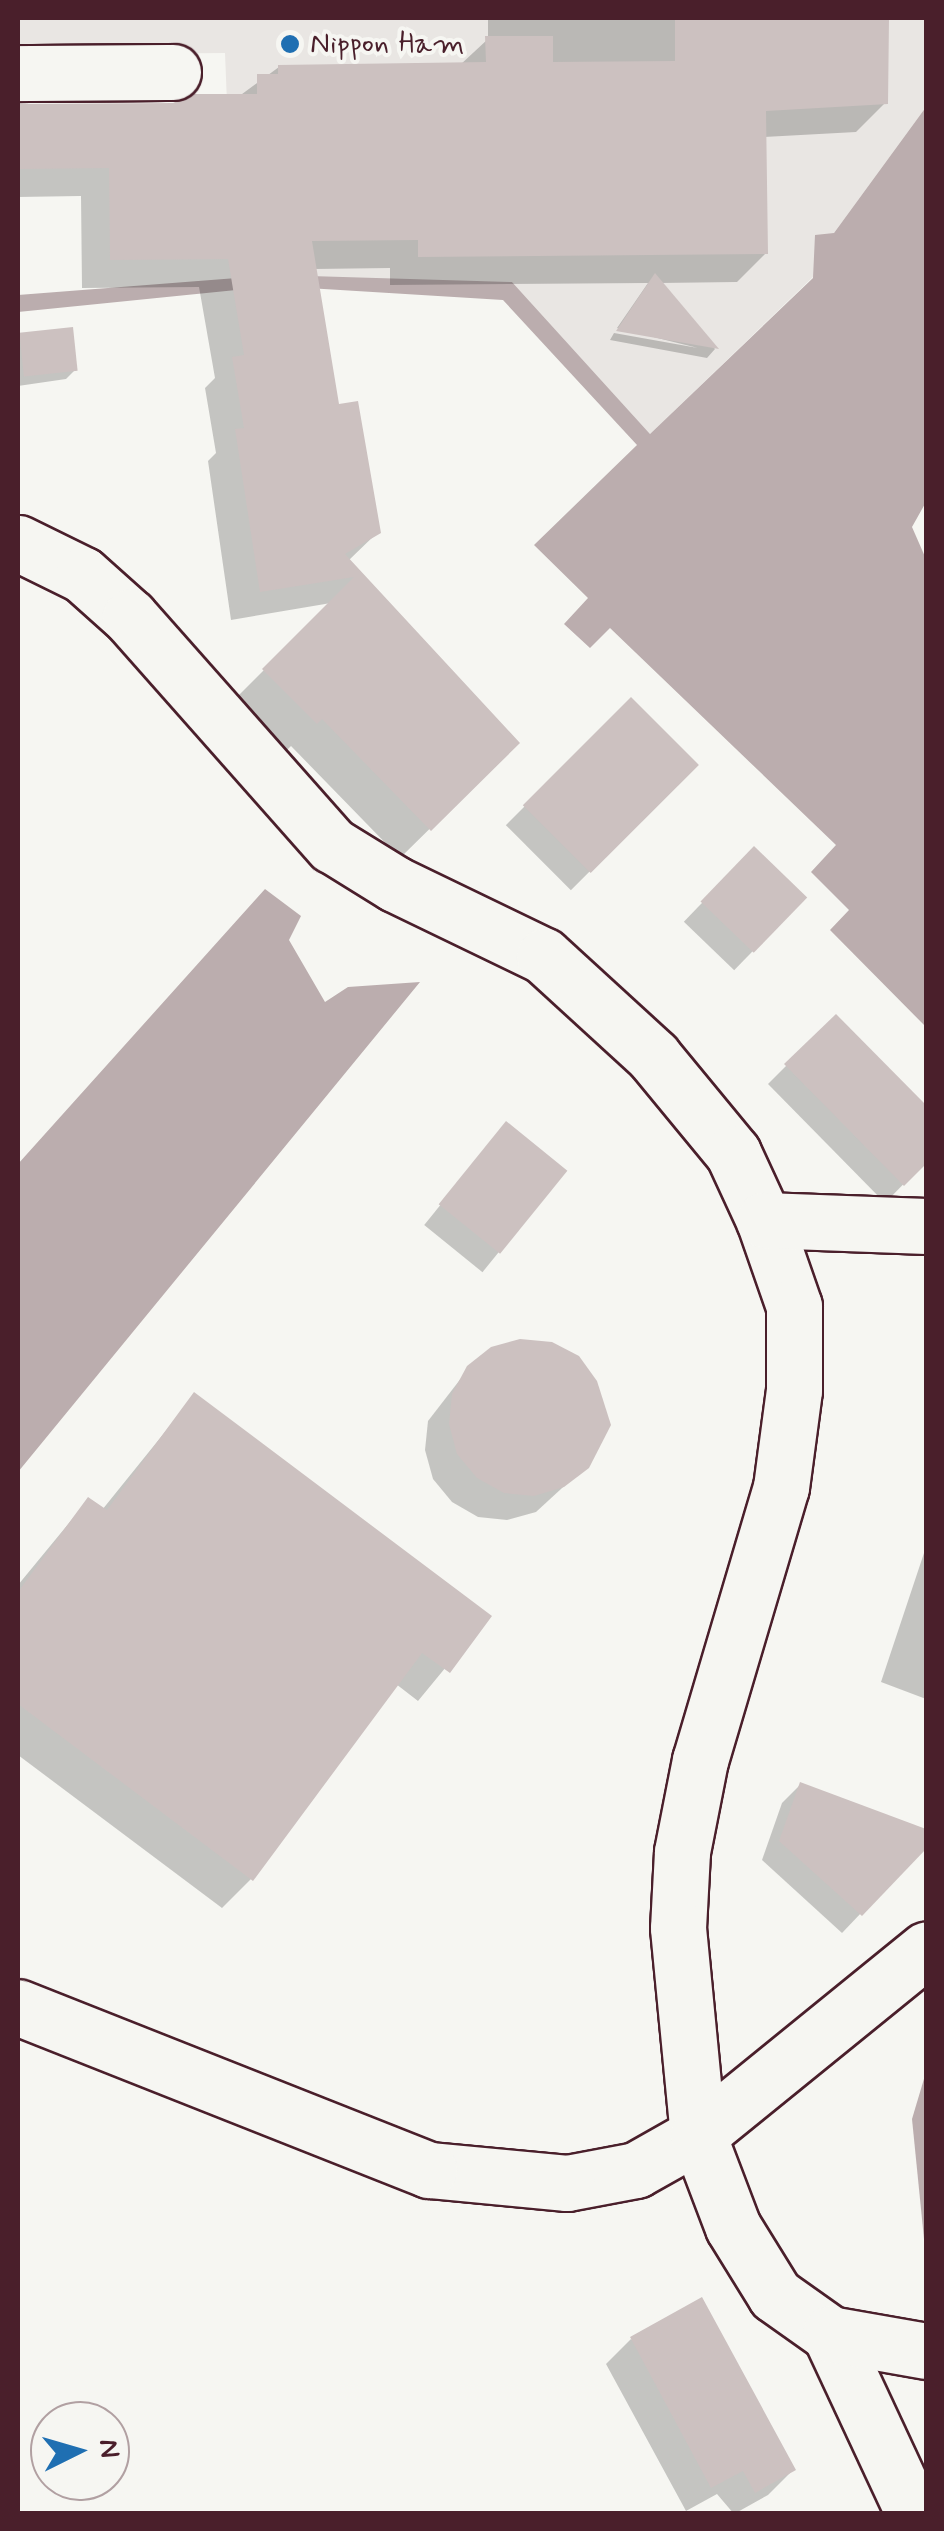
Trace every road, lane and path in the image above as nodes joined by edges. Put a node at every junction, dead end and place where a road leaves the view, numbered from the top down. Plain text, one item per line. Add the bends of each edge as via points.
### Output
1 (173, 72) dead end
2 (18, 73) edge
3 (18, 543) edge
4 (764, 1220) junction
5 (926, 1226) edge
6 (926, 1950) edge
7 (18, 2007) edge
8 (698, 2135) junction
9 (830, 2334) junction
10 (926, 2351) edge
11 (914, 2514) edge

1 - 2 main road
3 - 4 main road via 83,574 130,617 332,845 395,884 544,956 603,1004 733,1153
4 - 5 main road
4 - 8 main road via 794,1306 794,1390 781,1487 700,1760 682,1852 678,1928
6 - 8 main road
7 - 8 main road via 429,2170 568,2183 636,2170
8 - 9 main road via 733,2226 775,2295
9 - 10 main road
9 - 11 main road

